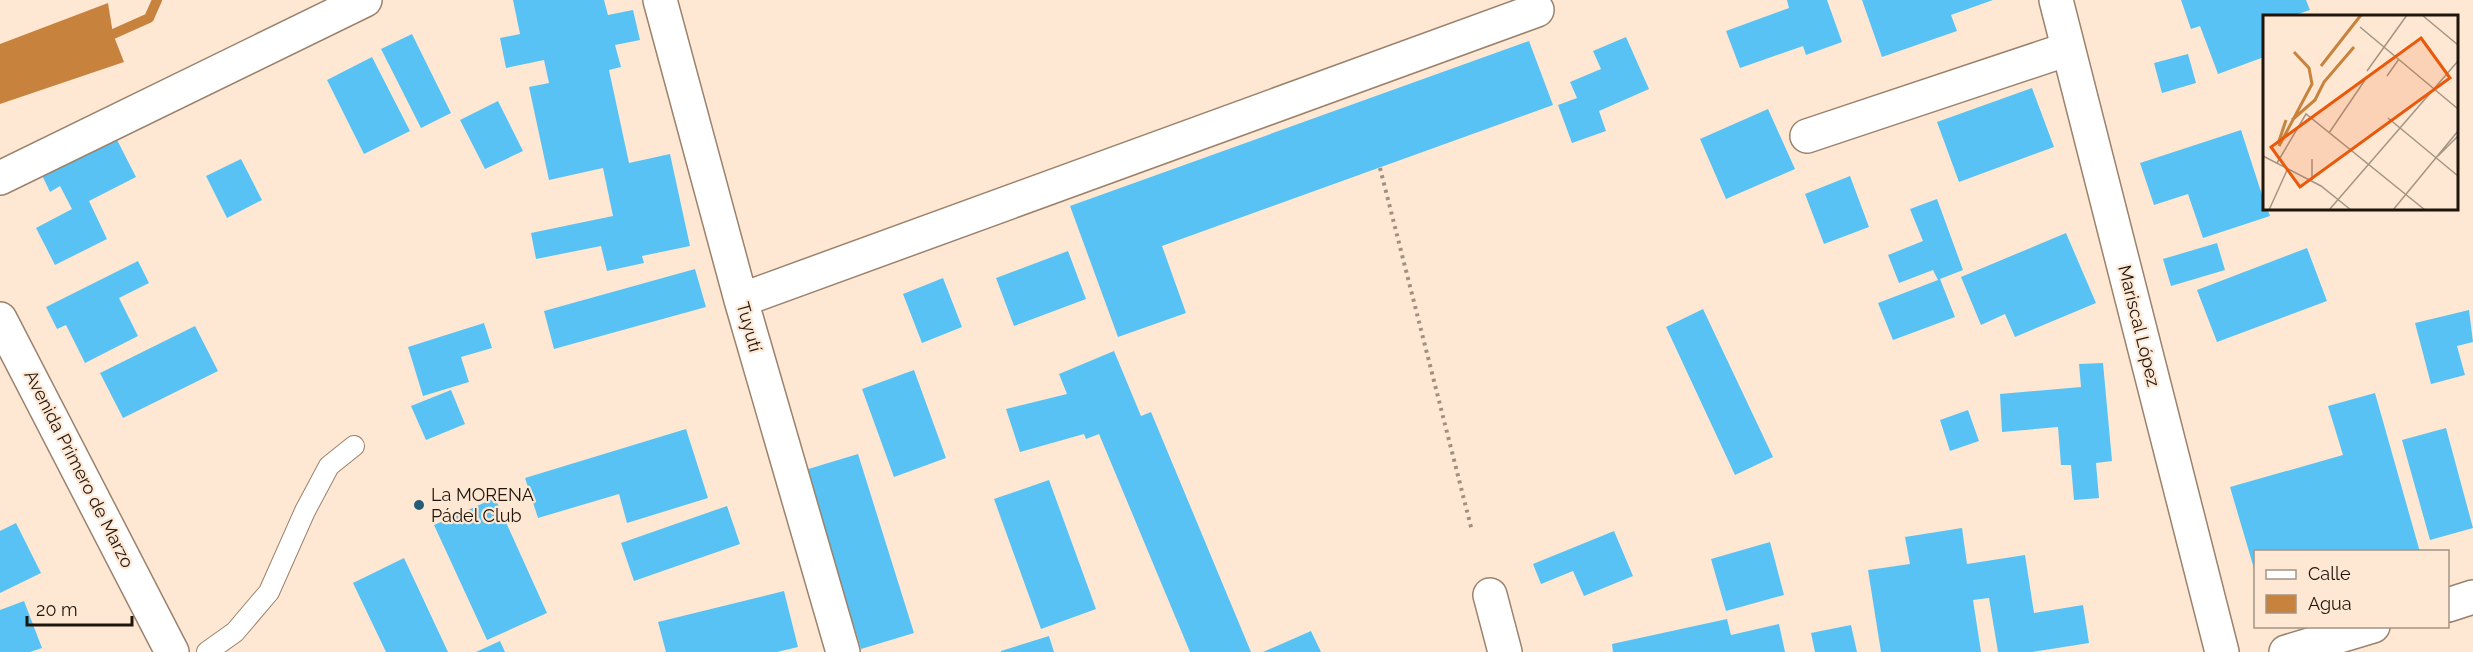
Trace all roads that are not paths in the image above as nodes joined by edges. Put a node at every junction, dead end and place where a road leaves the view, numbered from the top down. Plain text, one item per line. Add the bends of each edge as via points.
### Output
1 (365, 0) edge
2 (660, 0) edge
3 (2056, 0) edge
4 (1537, 9) dead end
5 (2068, 49) junction
6 (1807, 136) dead end
7 (0, 178) edge
8 (741, 300) junction
9 (0, 319) edge
10 (11, 363) edge
11 (354, 446) dead end
12 (1490, 595) dead end
13 (2473, 597) edge
14 (2449, 605) edge
15 (2370, 628) edge
16 (172, 652) edge
17 (207, 652) edge
18 (843, 652) edge
19 (1505, 652) edge
20 (2222, 652) edge
21 (2286, 652) edge

1 - 7 street
2 - 8 street, Tuyutí
3 - 5 street, Mariscal López
4 - 8 street
5 - 6 street
5 - 20 street, Mariscal López
8 - 18 street, Tuyutí
9 - 10 street, Avenida Primero de Marzo
10 - 16 street, Avenida Primero de Marzo
11 - 17 lane via 329,466 269,592 235,633
12 - 19 street
13 - 14 street
15 - 21 street

